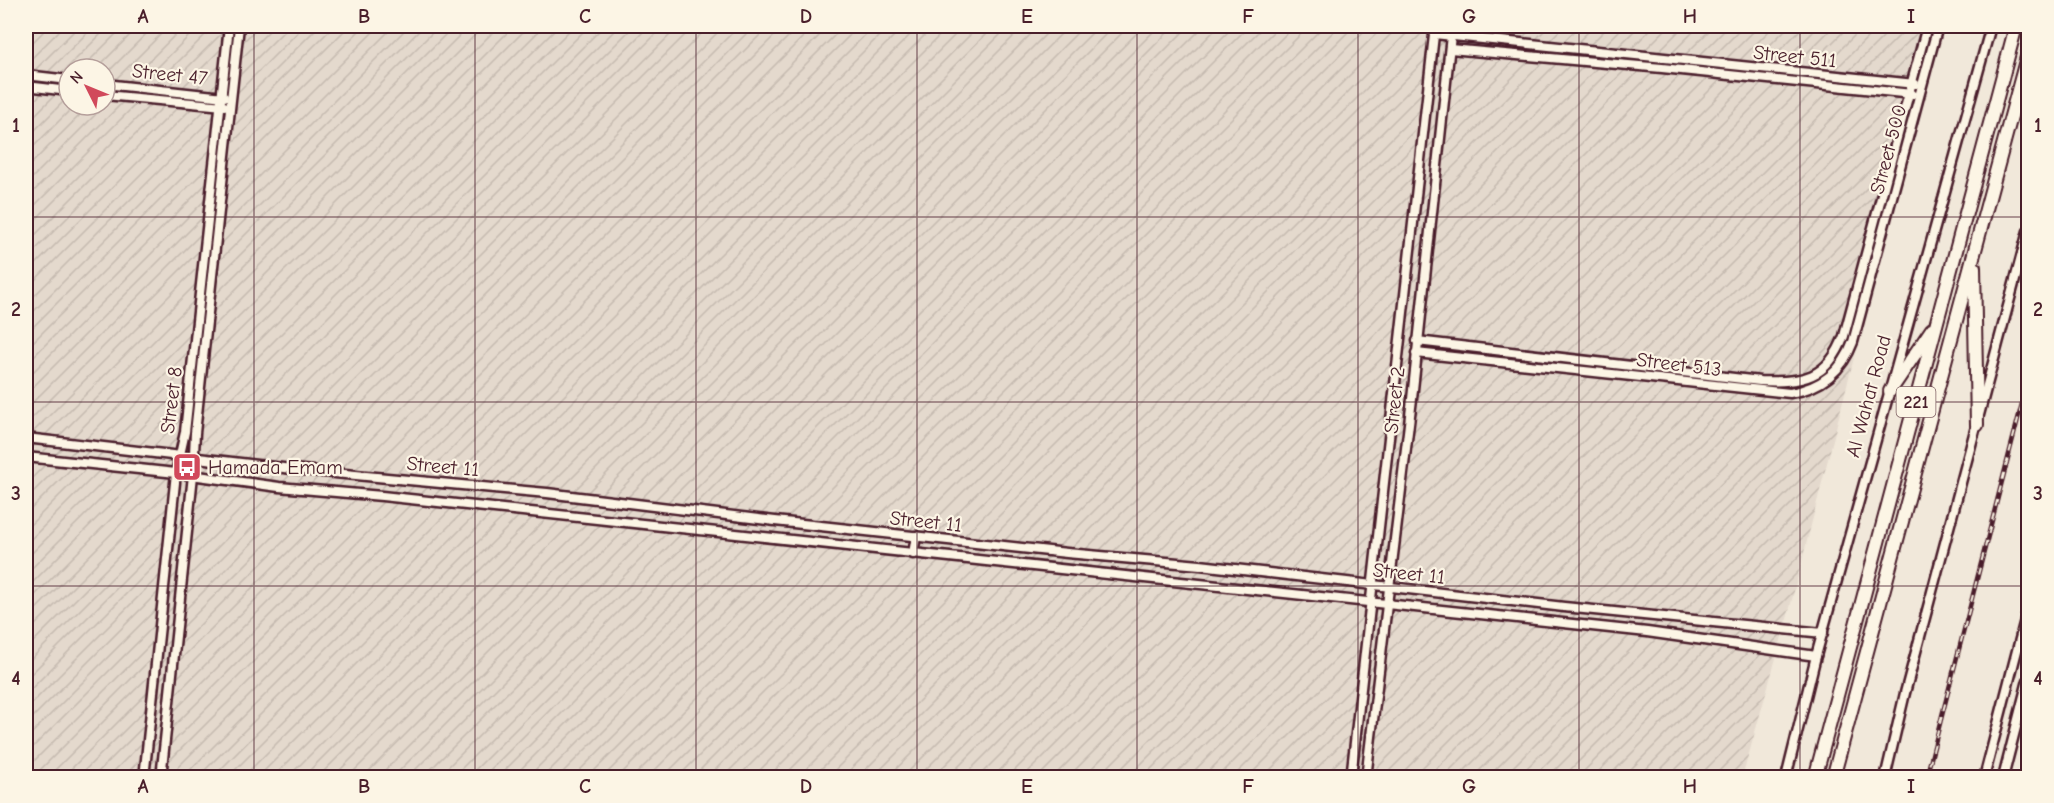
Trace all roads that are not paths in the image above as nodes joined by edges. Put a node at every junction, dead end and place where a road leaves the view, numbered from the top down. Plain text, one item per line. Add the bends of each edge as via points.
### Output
1 (229, 26) edge
2 (238, 26) edge
3 (1452, 26) edge
4 (1927, 26) edge
5 (1938, 26) edge
6 (1991, 26) edge
7 (2016, 26) edge
8 (1434, 30) edge
9 (1451, 36) junction
10 (1450, 49) junction
11 (2028, 52) edge
12 (26, 75) edge
13 (57, 79) edge
14 (1911, 84) junction
15 (1922, 85) junction
16 (26, 86) edge
17 (117, 86) edge
18 (57, 90) edge
19 (1909, 94) junction
20 (1919, 95) junction
21 (117, 96) edge
22 (220, 101) junction
23 (230, 102) junction
24 (1894, 150) junction
25 (1904, 152) junction
26 (2028, 231) edge
27 (1973, 253) junction
28 (1859, 278) junction
29 (1869, 280) junction
30 (1938, 320) junction
31 (1400, 336) junction
32 (1417, 340) junction
33 (1416, 353) junction
34 (1529, 360) junction
35 (1760, 385) junction
36 (1890, 391) junction
37 (1977, 425) junction
38 (26, 438) edge
39 (179, 456) junction
40 (26, 457) edge
41 (195, 458) junction
42 (176, 473) junction
43 (193, 475) junction
44 (916, 536) junction
45 (913, 554) junction
46 (1373, 586) junction
47 (1389, 587) junction
48 (1371, 603) junction
49 (1387, 605) junction
50 (2028, 608) edge
51 (1823, 633) junction
52 (1816, 656) junction
53 (2028, 680) edge
54 (144, 777) edge
55 (161, 777) edge
56 (1351, 777) edge
57 (1366, 777) edge
58 (1785, 777) edge
59 (1815, 777) edge
60 (1833, 777) edge
61 (1885, 777) edge
62 (1984, 777) edge
63 (2003, 777) edge

1 - 22 street, Street 8
2 - 23 street, Street 8
3 - 9 street, Street 2
4 - 14 street, Street 500
5 - 15 street, Street 500
6 - 36 street, Al Wahat Road / 221
7 - 30 highway, 221
8 - 9 street, Street 511
8 - 31 street, Street 2
9 - 10 street, Street 2
9 - 14 street, Street 511
10 - 19 street, Street 511
10 - 32 street, Street 2
11 - 27 highway, 221
12 - 13 street
14 - 15 street, Street 511
14 - 19 street, Street 500
15 - 20 street, Street 500
16 - 18 street
17 - 22 street, Street 47
19 - 20 street, Street 511
19 - 24 street, Street 500
20 - 25 street, Street 500
21 - 22 street, Street 47
22 - 23 street, Street 47
22 - 39 street, Street 8 via 185,432
23 - 41 street, Street 8
24 - 25 street
24 - 28 street, Street 500
25 - 29 street, Street 500
26 - 37 street
27 - 37 highway
27 - 60 highway, 221
28 - 29 street
28 - 35 street, Street 513 via 1844,336 1830,362 1806,379
29 - 35 street, Street 513 via 1848,353 1834,373 1825,381 1790,393
30 - 36 highway
30 - 59 highway, 221
31 - 32 street, Street 513
31 - 46 street, Street 2
32 - 33 street, Street 2
32 - 34 street, Street 513
33 - 34 street, Street 513
33 - 47 street, Street 2
34 - 35 street, Street 513
36 - 51 street, Al Wahat Road / 221
37 - 61 street
38 - 39 street, Street 11
39 - 41 street, Street 11
39 - 42 street, Street 8
40 - 42 street, Street 11
41 - 43 street, Street 8
41 - 44 street, Street 11 via 547,493
42 - 43 street, Street 11
42 - 54 street, Street 8
43 - 45 street, Street 11
43 - 55 street, Street 8
44 - 45 street
44 - 46 street, Street 11
45 - 48 street, Street 11
46 - 47 street, Street 11
46 - 48 street, Street 2
47 - 49 street, Street 2
47 - 51 street, Street 11
48 - 49 street, Street 11
48 - 56 street, Street 2
49 - 52 street, Street 11 via 1647,632
49 - 57 street, Street 2
50 - 62 street
51 - 52 street, Al Wahat Road / 221
52 - 58 street, Al Wahat Road / 221
53 - 63 street

